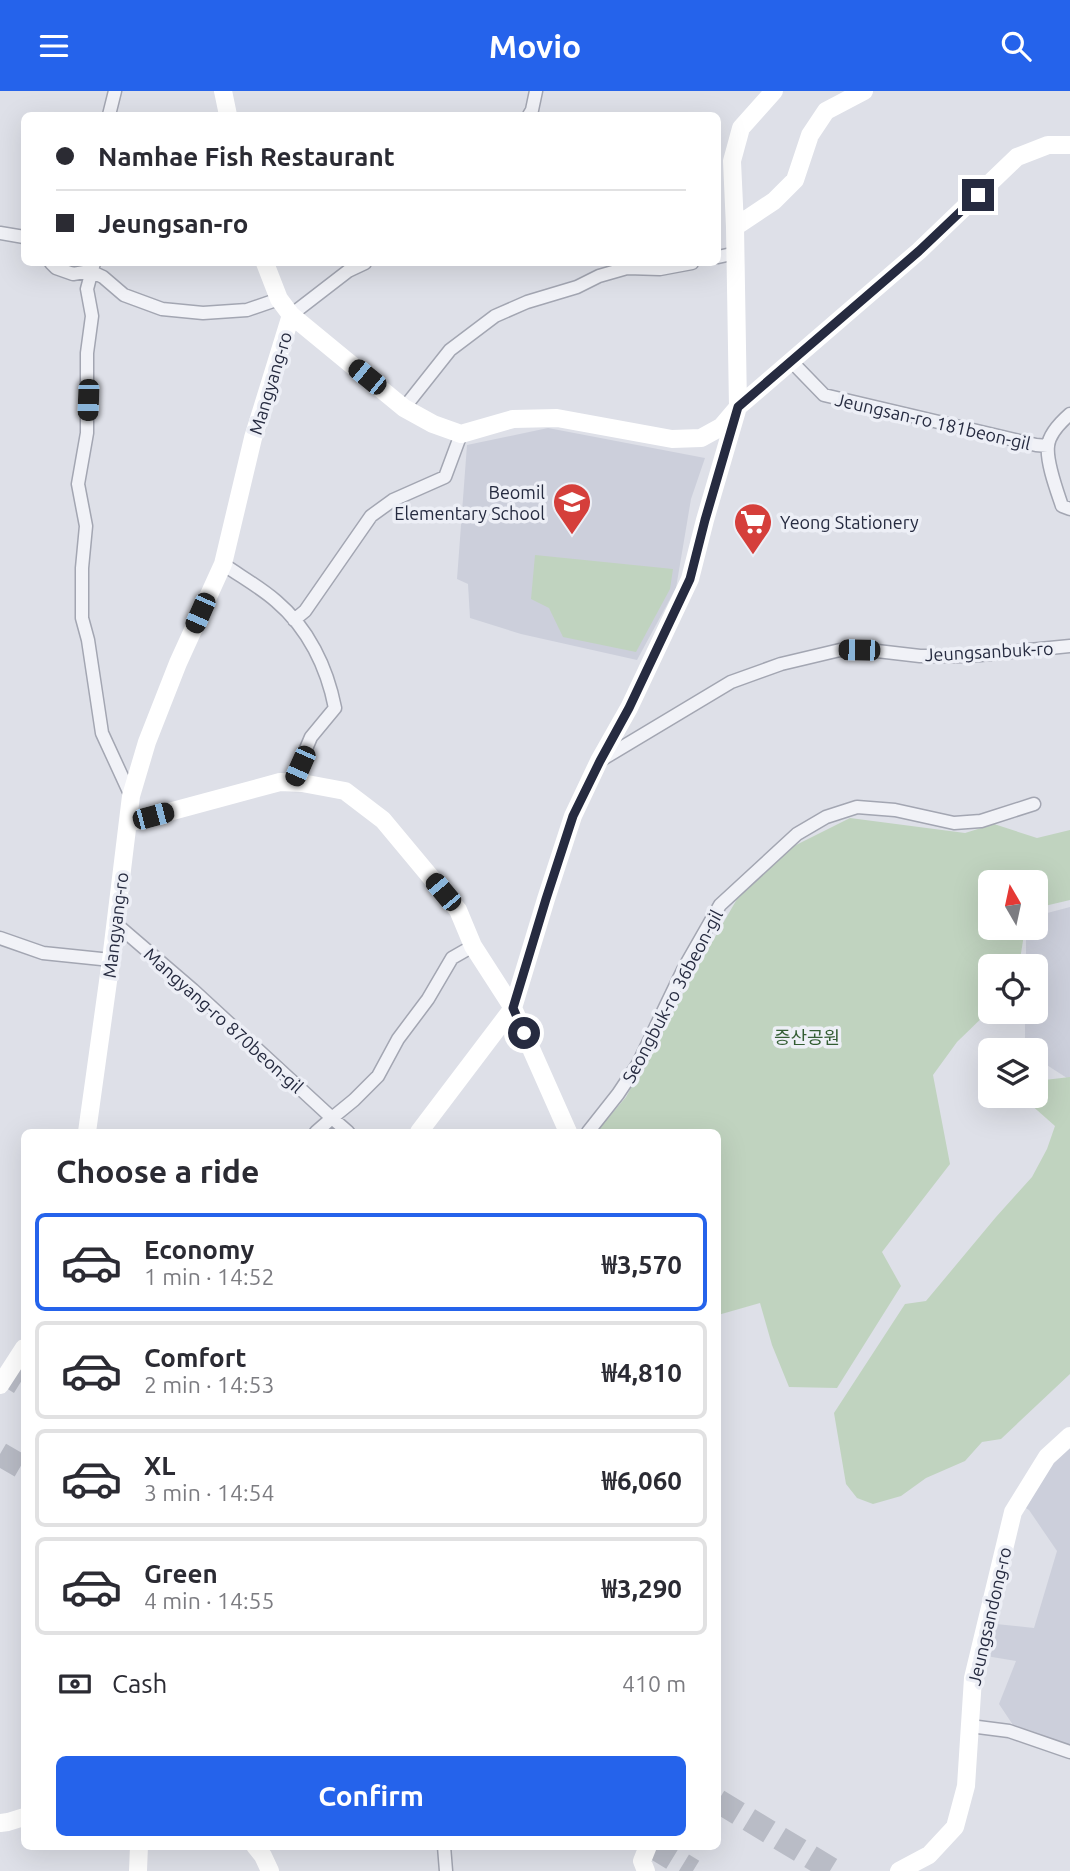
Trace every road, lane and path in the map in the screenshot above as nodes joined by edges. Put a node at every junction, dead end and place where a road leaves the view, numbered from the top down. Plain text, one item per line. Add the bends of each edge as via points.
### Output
1 (115, 91) edge
2 (223, 91) edge
3 (536, 91) edge
4 (774, 91) edge
5 (864, 91) edge
6 (110, 112) edge
7 (227, 112) edge
8 (531, 112) edge
9 (1070, 145) edge
10 (735, 227) junction
11 (0, 233) edge
12 (21, 236) edge
13 (736, 253) junction
14 (721, 256) edge
15 (55, 266) edge
16 (266, 266) edge
17 (359, 266) edge
18 (676, 266) edge
19 (92, 267) edge
20 (279, 299) junction
21 (291, 315) junction
22 (791, 361) junction
23 (738, 407) junction
24 (404, 408) junction
25 (1070, 414) edge
26 (461, 434) junction
27 (1048, 446) junction
28 (1070, 509) edge
29 (223, 564) junction
30 (294, 620) junction
31 (1070, 646) edge
32 (600, 761) junction
33 (292, 782) junction
34 (131, 796) junction
35 (1034, 804) dead end
36 (128, 823) junction
37 (115, 923) junction
38 (0, 938) edge
39 (473, 946) junction
40 (111, 960) junction
41 (513, 1008) junction
42 (332, 1118) junction
43 (87, 1129) edge
44 (319, 1129) edge
45 (345, 1129) edge
46 (421, 1129) edge
47 (567, 1129) edge
48 (590, 1129) edge
49 (21, 1353) edge
50 (0, 1385) edge
51 (1070, 1436) edge
52 (970, 1725) junction
53 (1070, 1752) edge
54 (21, 1818) edge
55 (0, 1823) edge
56 (139, 1850) edge
57 (258, 1850) edge
58 (444, 1850) edge
59 (646, 1850) edge
60 (138, 1871) edge
61 (270, 1871) edge
62 (446, 1871) edge
63 (646, 1871) edge
64 (899, 1871) edge

1 - 6 street
2 - 7 main road
3 - 8 street
4 - 10 main road via 741,128 732,161
5 - 10 main road via 826,111 810,135 795,180 774,201
9 - 22 main road via 1048,145 1017,157 919,251
10 - 13 main road
11 - 12 street
13 - 14 street
13 - 23 main road
15 - 19 street via 73,274
16 - 20 main road
17 - 21 street
18 - 24 street via 627,268 495,316 450,350
19 - 20 street via 124,295 162,309 214,313 247,310
19 - 34 street via 87,289 92,316 87,433 78,484 86,526 82,618 102,733
20 - 21 main road
21 - 24 main road, Mangyang-ro
21 - 29 main road, Mangyang-ro via 253,438
22 - 23 main road
22 - 27 street, Jeungsan-ro 181beon-gil via 824,395
23 - 26 main road via 721,427 701,438 672,439 557,418 513,419
23 - 32 main road via 690,579
24 - 26 main road, Mangyang-ro
25 - 27 street
26 - 30 street via 446,477 393,500 371,516
27 - 28 street via 1052,479 1062,506
29 - 30 street via 276,600
29 - 34 main road, Mangyang-ro via 173,674
30 - 33 street via 322,665 335,708 311,737
31 - 32 street, Jeungsanbuk-ro via 970,656 840,650 781,664 730,682
32 - 41 main road via 573,816
33 - 36 main road
33 - 39 main road via 345,790 383,820 458,910
34 - 36 main road, Mangyang-ro
35 - 48 street, Seongbuk-ro 36beon-gil via 981,821 954,823 858,807 826,817 797,834 720,905 638,1064
36 - 37 main road, Mangyang-ro
37 - 40 main road, Mangyang-ro
37 - 42 street, Mangyang-ro 870beon-gil
38 - 40 street via 43,953
39 - 41 main road
39 - 42 street via 452,958 378,1076
40 - 43 main road, Mangyang-ro
41 - 46 main road
41 - 47 main road
42 - 44 street
42 - 45 street, Mangyang-ro 870beon-gil
49 - 50 main road
51 - 52 main road, Jeungsandong-ro via 1047,1457 1013,1512 973,1678
52 - 53 street via 1009,1731
52 - 64 main road, Jeungsandong-ro via 966,1786 955,1827 929,1855
54 - 55 main road
56 - 60 main road
57 - 61 main road
58 - 62 street
59 - 63 main road via 642,1861

